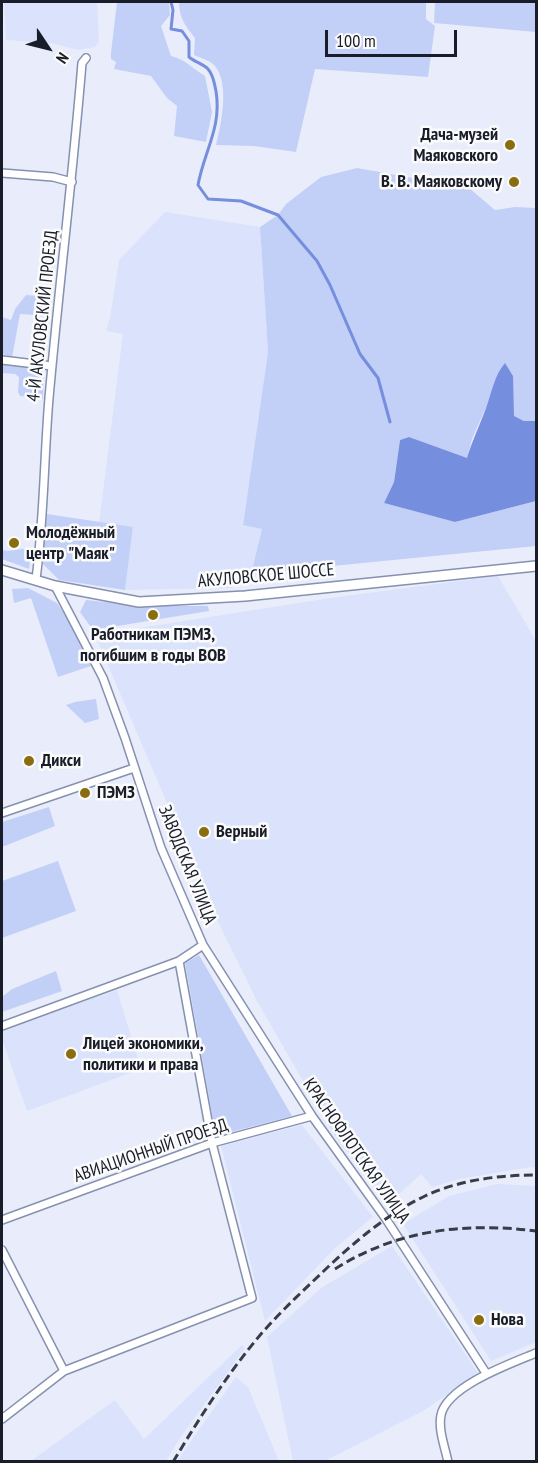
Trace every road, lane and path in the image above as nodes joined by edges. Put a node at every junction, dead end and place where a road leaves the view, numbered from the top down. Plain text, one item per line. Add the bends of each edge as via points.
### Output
1 (86, 58) dead end
2 (2, 173) edge
3 (72, 182) junction
4 (2, 360) edge
5 (52, 366) junction
6 (537, 566) edge
7 (2, 570) edge
8 (36, 579) junction
9 (55, 586) junction
10 (134, 768) junction
11 (2, 813) edge
12 (203, 945) junction
13 (179, 961) junction
14 (2, 1026) edge
15 (312, 1116) junction
16 (212, 1143) junction
17 (2, 1220) edge
18 (2, 1250) edge
19 (537, 1353) edge
20 (64, 1371) junction
21 (486, 1373) junction
22 (2, 1419) edge
23 (448, 1461) edge

1 - 3 street, 4-Й АКУЛОВСКИЙ ПРОЕЗД via 82,63
2 - 3 street
3 - 5 street, 4-Й АКУЛОВСКИЙ ПРОЕЗД
4 - 5 street
5 - 8 street, 4-Й АКУЛОВСКИЙ ПРОЕЗД
6 - 9 street, АКУЛОВСКОЕ ШОССЕ via 245,596 139,602
7 - 8 street, АКУЛОВСКОЕ ШОССЕ
8 - 9 street, АКУЛОВСКОЕ ШОССЕ
9 - 10 street, ЗАВОДСКАЯ УЛИЦА via 103,678
10 - 11 street
10 - 12 street, ЗАВОДСКАЯ УЛИЦА via 161,848
12 - 13 street, ЗАВОДСКАЯ УЛИЦА
12 - 15 street, КРАСНОФЛОТСКАЯ УЛИЦА
13 - 14 street, ЗАВОДСКАЯ УЛИЦА
13 - 16 street
15 - 16 street, АВИАЦИОННЫЙ ПРОЕЗД
15 - 21 street, КРАСНОФЛОТСКАЯ УЛИЦА via 399,1239
16 - 17 street, АВИАЦИОННЫЙ ПРОЕЗД
16 - 20 street via 252,1298
18 - 20 street
19 - 21 street
20 - 22 street
21 - 23 street via 449,1400 441,1416

